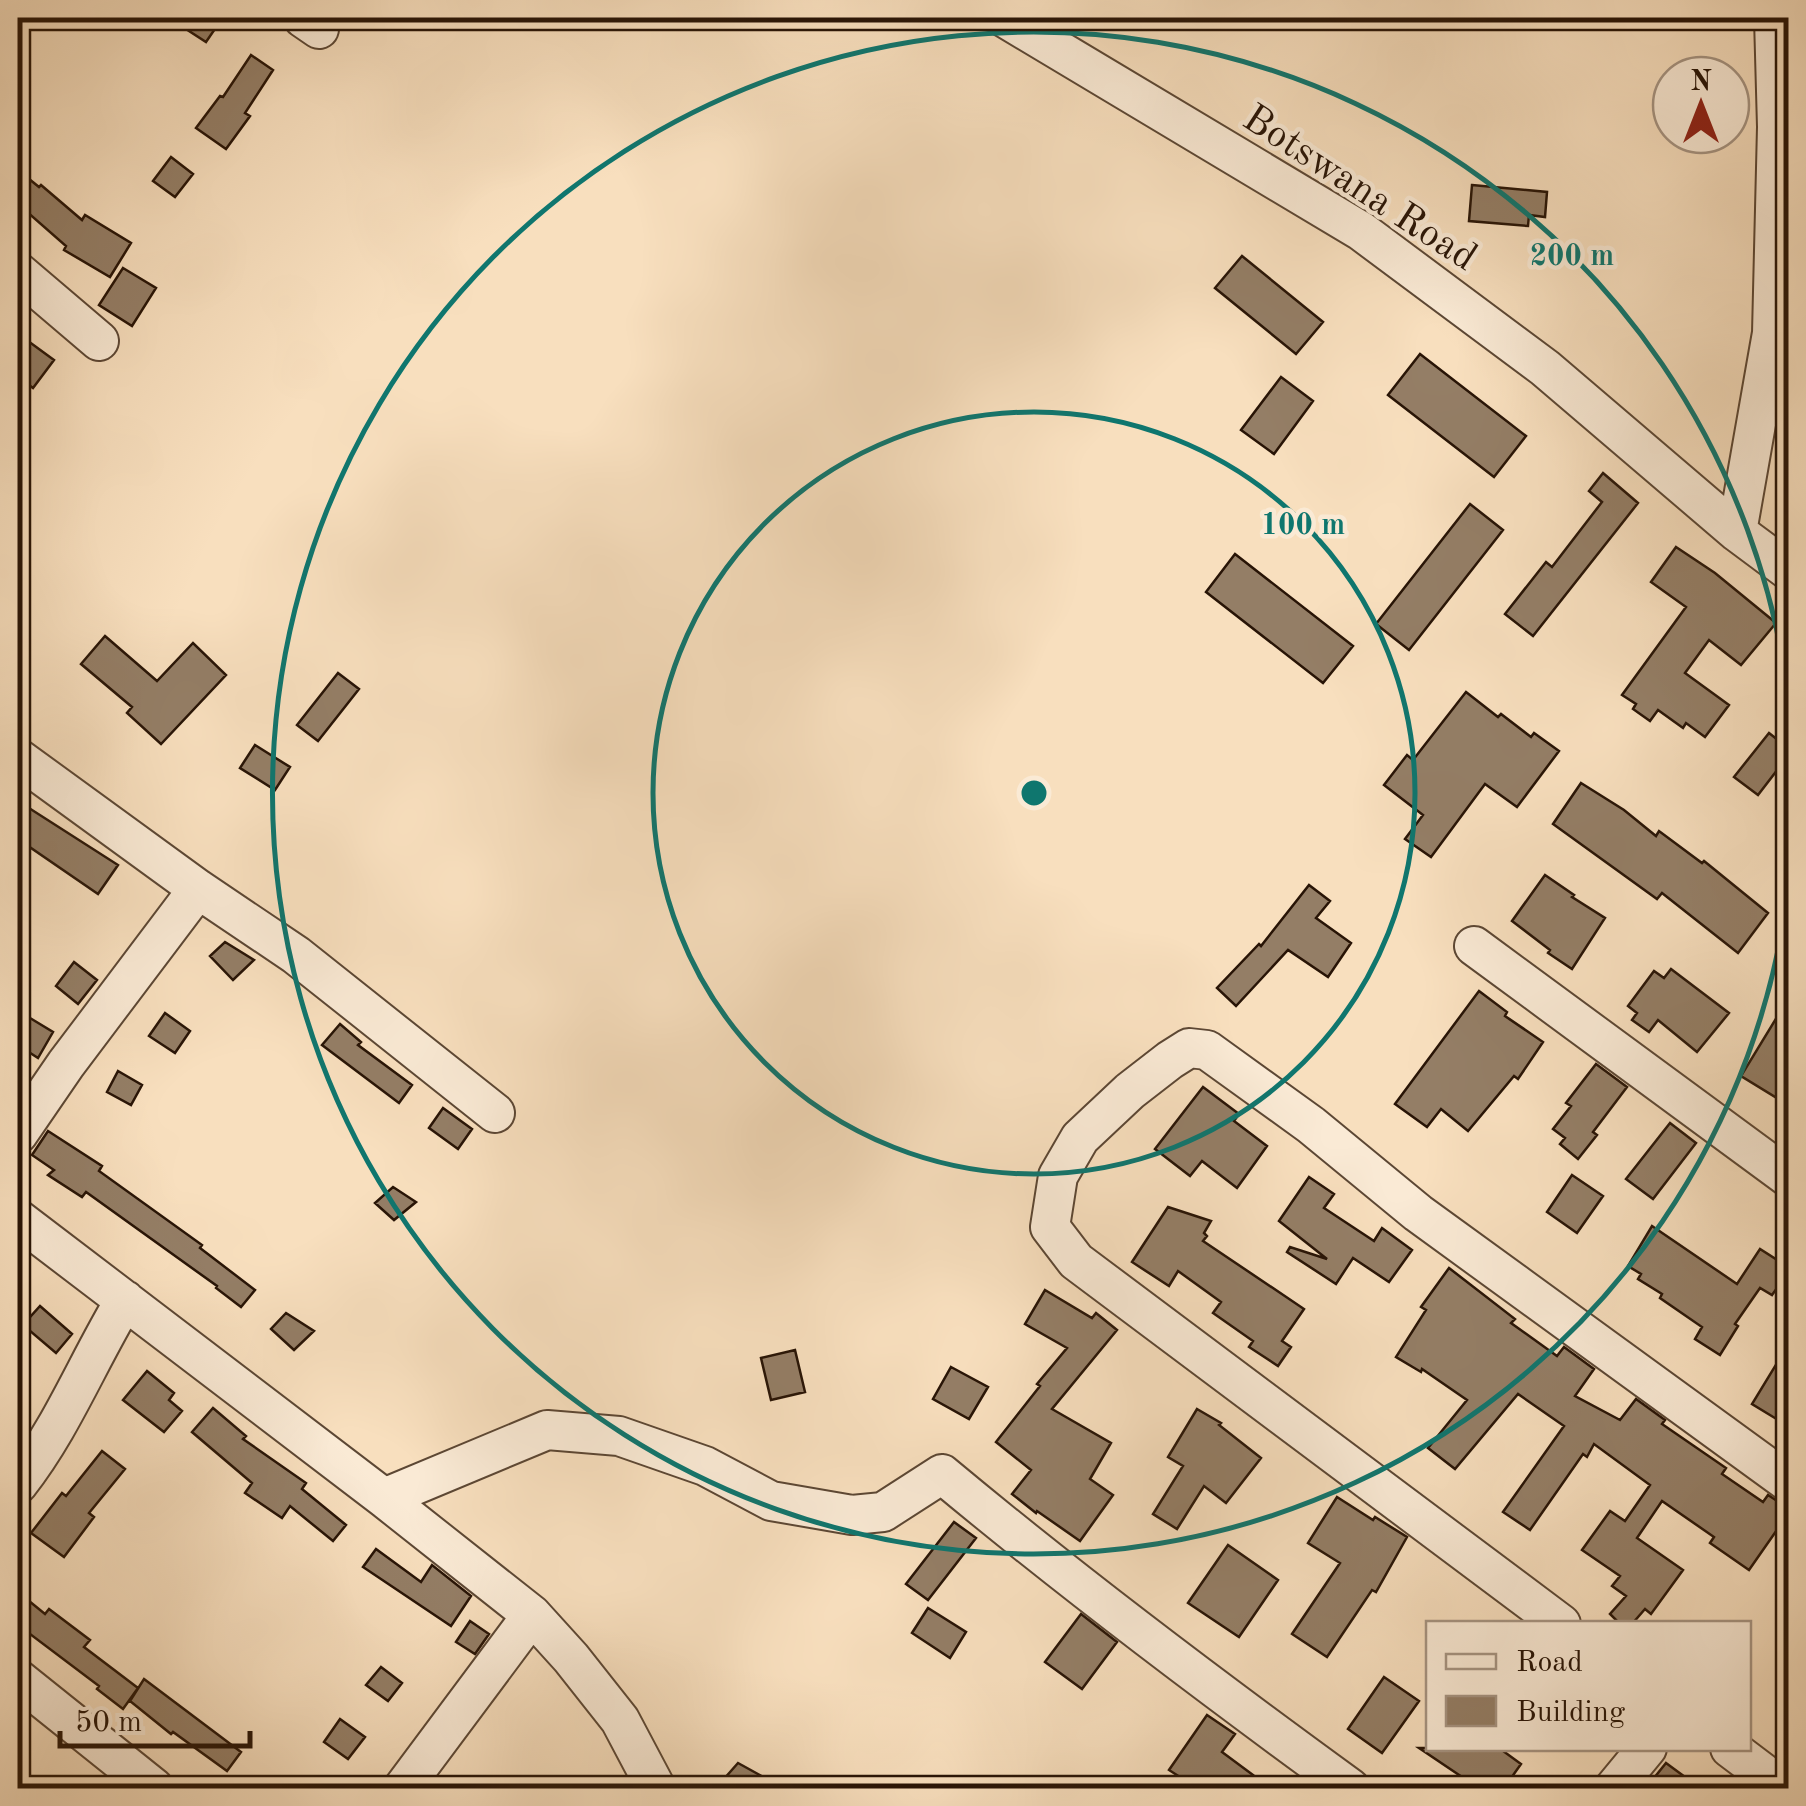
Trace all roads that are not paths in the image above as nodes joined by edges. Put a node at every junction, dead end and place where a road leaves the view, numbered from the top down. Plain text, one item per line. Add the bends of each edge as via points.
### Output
1 (1005, 18) edge
2 (1774, 18) edge
3 (1782, 126) edge
4 (18, 272) edge
5 (99, 342) dead end
6 (1736, 532) junction
7 (1788, 570) edge
8 (18, 758) edge
9 (198, 889) junction
10 (1474, 946) dead end
11 (494, 1113) dead end
12 (18, 1134) edge
13 (1788, 1177) edge
14 (18, 1219) edge
15 (125, 1300) junction
16 (1788, 1482) edge
17 (18, 1484) edge
18 (384, 1498) junction
19 (532, 1615) junction
20 (1557, 1621) edge
21 (18, 1679) edge
22 (1645, 1751) edge
23 (1734, 1751) edge
24 (154, 1788) edge
25 (402, 1788) edge
26 (656, 1788) edge
27 (1350, 1788) edge
28 (1614, 1788) edge
29 (1783, 1788) edge

1 - 6 street, Botswana Road via 1362,231 1546,368
2 - 3 street
3 - 6 street via 1772,334
4 - 5 street
6 - 7 street, Botswana Road
8 - 9 street
9 - 11 street via 296,955
9 - 12 street
10 - 13 street
14 - 15 street
15 - 17 street via 41,1455
15 - 18 street
16 - 20 street via 1418,1213 1228,1064 1189,1048 1170,1060 1080,1138 1058,1176 1050,1227 1076,1261
18 - 19 street
18 - 27 street via 548,1430 619,1436 705,1466 771,1502 852,1515 883,1512 942,1474
19 - 25 street
19 - 26 street via 620,1720
21 - 24 street
22 - 28 street
23 - 29 street

